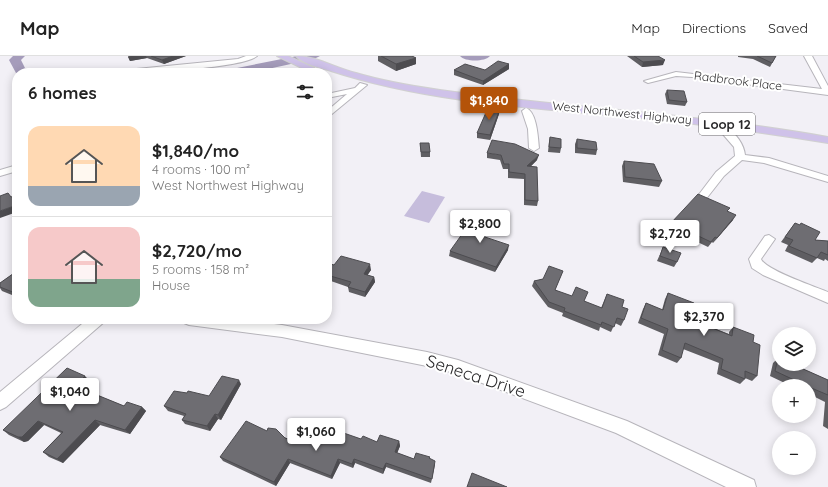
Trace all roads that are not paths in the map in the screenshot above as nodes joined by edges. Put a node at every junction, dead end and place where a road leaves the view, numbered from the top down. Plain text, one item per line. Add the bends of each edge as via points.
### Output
1 (213, 56) edge
2 (218, 56) edge
3 (253, 56) edge
4 (281, 56) edge
5 (808, 56) edge
6 (300, 60) edge
7 (201, 66) junction
8 (177, 68) edge
9 (195, 68) edge
10 (318, 68) edge
11 (332, 74) edge
12 (648, 81) dead end
13 (362, 85) junction
14 (828, 93) edge
15 (332, 94) edge
16 (332, 111) edge
17 (526, 111) junction
18 (574, 112) junction
19 (726, 132) junction
20 (828, 140) edge
21 (828, 147) edge
22 (534, 148) dead end
23 (740, 157) junction
24 (12, 169) edge
25 (0, 173) edge
26 (828, 179) edge
27 (702, 197) edge
28 (769, 239) dead end
29 (828, 298) edge
30 (92, 324) edge
31 (225, 324) edge
32 (0, 402) edge
33 (747, 487) edge

1 - 2 street
3 - 7 street
4 - 6 main road, West Northwest Highway / Loop 12
5 - 14 street
6 - 10 main road, West Northwest Highway / Loop 12
7 - 8 street
7 - 9 street
11 - 13 main road, West Northwest Highway / Loop 12
12 - 14 street, Radbrook Place via 676,74 692,74
13 - 15 street
13 - 16 street
13 - 17 main road, West Northwest Highway / Loop 12 via 448,102
13 - 18 main road, West Northwest Highway / Loop 12 via 441,93
17 - 18 main road, West Northwest Highway / Loop 12
17 - 22 street via 533,130
18 - 19 main road, West Northwest Highway / Loop 12
18 - 20 main road, West Northwest Highway / Loop 12 via 744,126
19 - 21 main road, West Northwest Highway / Loop 12
19 - 23 street via 739,146
23 - 26 street via 771,161
23 - 27 street via 720,174
24 - 25 street
28 - 29 street via 755,259 757,264 768,272
30 - 32 street
31 - 33 street, Seneca Drive via 289,333 427,359 476,373 621,427

